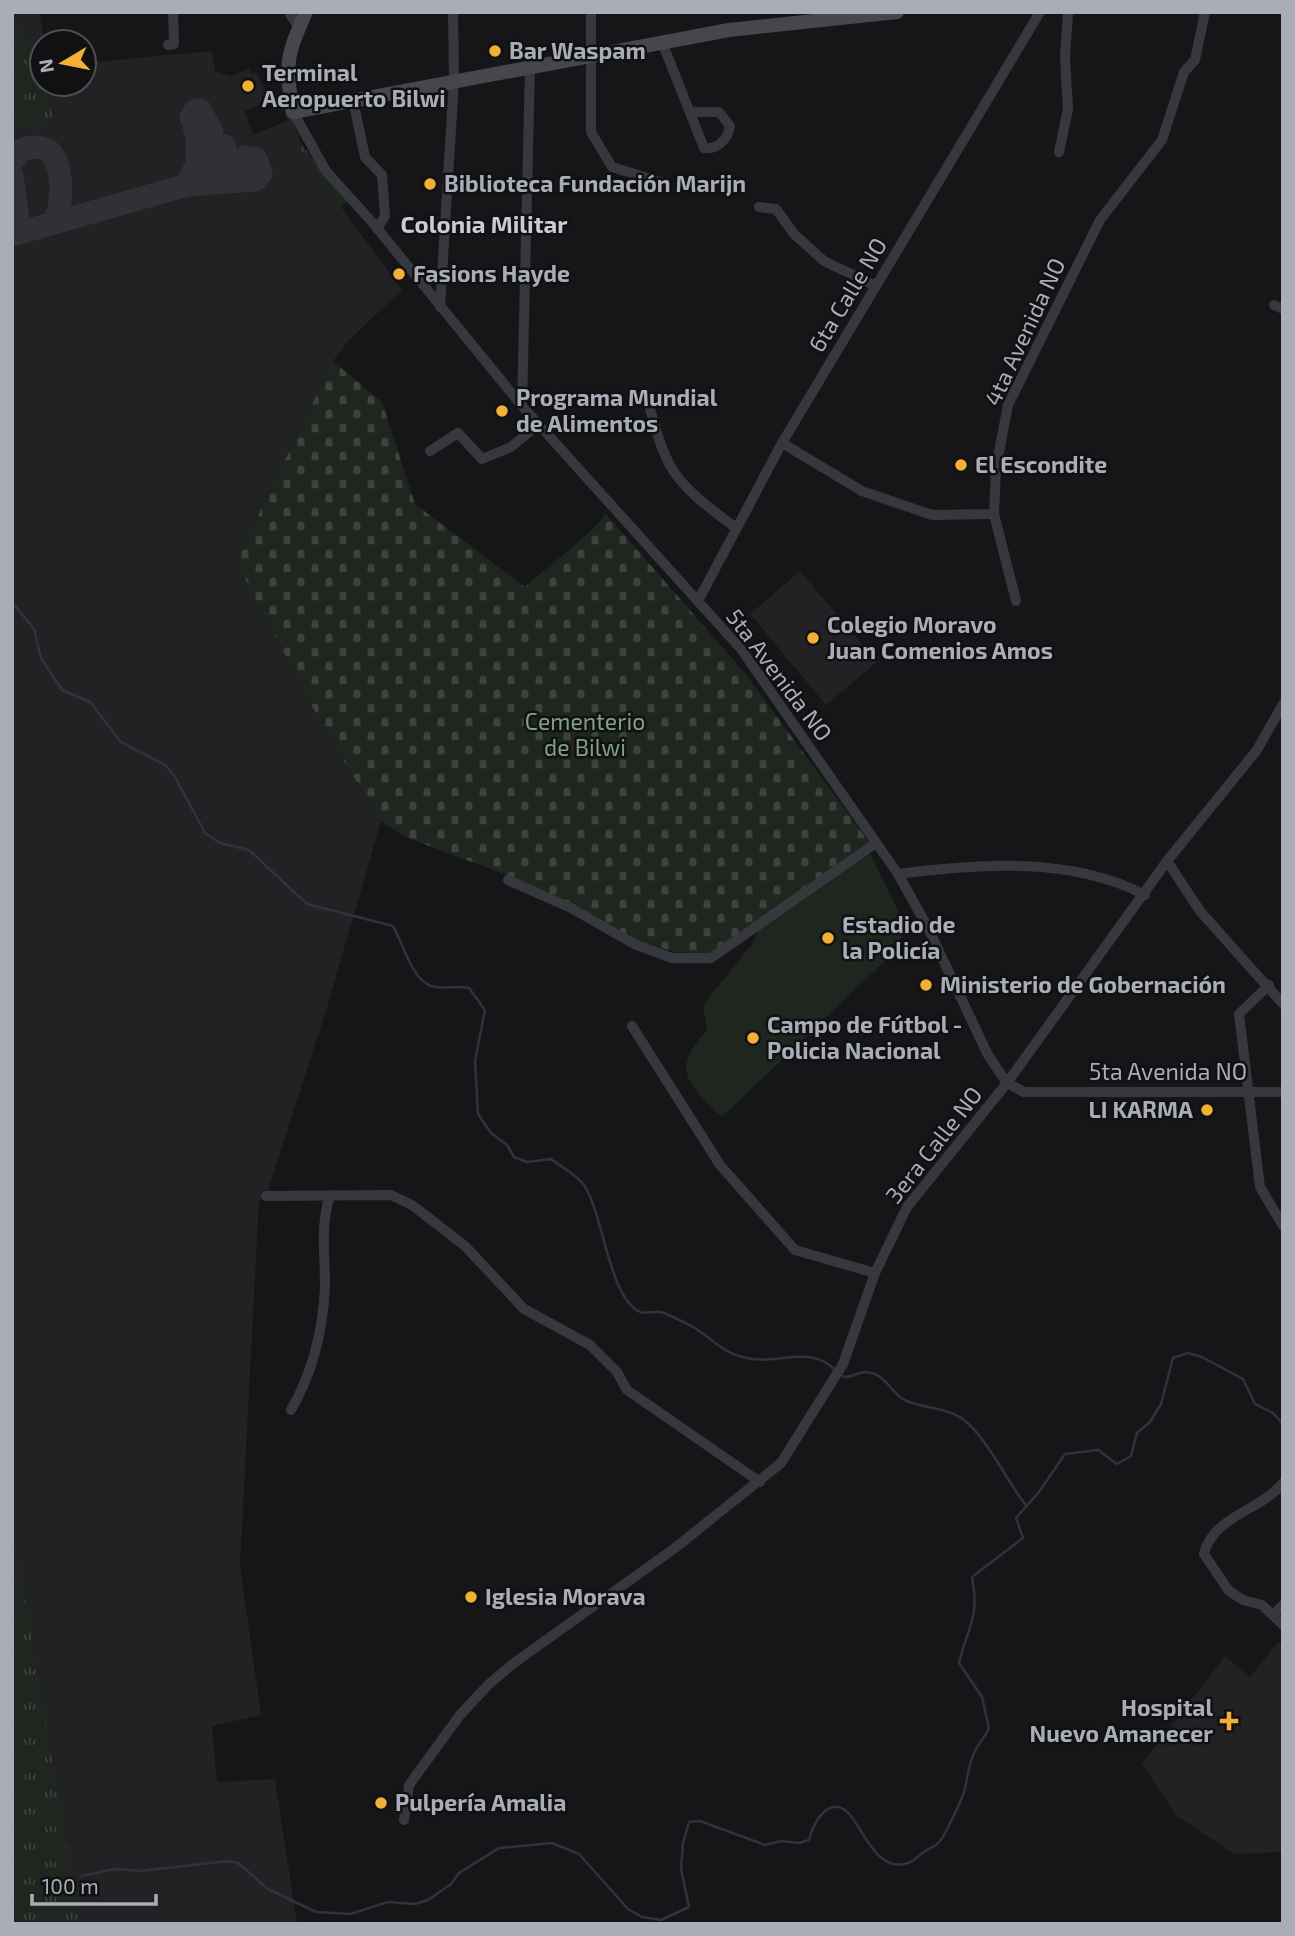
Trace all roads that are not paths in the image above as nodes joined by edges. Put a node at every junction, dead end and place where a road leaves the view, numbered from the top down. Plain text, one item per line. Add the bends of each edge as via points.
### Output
1 (173, 12) edge
2 (289, 12) edge
3 (306, 12) edge
4 (453, 12) edge
5 (591, 12) edge
6 (897, 12) edge
7 (1040, 12) edge
8 (1069, 12) edge
9 (1205, 12) edge
10 (299, 28) junction
11 (662, 42) junction
12 (167, 45) dead end
13 (590, 55) junction
14 (530, 66) junction
15 (454, 80) junction
16 (353, 100) junction
17 (293, 112) junction
18 (690, 112) junction
19 (1059, 152) dead end
20 (664, 183) dead end
21 (759, 206) dead end
22 (377, 229) junction
23 (876, 286) junction
24 (440, 307) junction
25 (646, 393) dead end
26 (522, 406) junction
27 (538, 424) junction
28 (782, 443) junction
29 (430, 451) dead end
30 (995, 514) junction
31 (736, 528) junction
32 (698, 601) junction
33 (1016, 601) dead end
34 (1283, 704) edge
35 (876, 843) junction
36 (1167, 861) junction
37 (898, 874) junction
38 (508, 880) dead end
39 (1145, 895) junction
40 (1269, 985) junction
41 (1283, 1004) edge
42 (632, 1026) dead end
43 (1007, 1083) junction
44 (1249, 1091) junction
45 (1283, 1092) edge
46 (330, 1195) junction
47 (265, 1196) dead end
48 (1283, 1227) edge
49 (875, 1273) junction
50 (291, 1410) dead end
51 (760, 1482) junction
52 (1283, 1483) edge
53 (1283, 1605) edge
54 (1273, 1615) junction
55 (1283, 1625) edge
56 (404, 1820) dead end

1 - 12 street via 174,44
2 - 10 street
3 - 10 street
4 - 15 street
5 - 13 street
6 - 11 street
7 - 23 street, 6ta Calle NO
8 - 19 street via 1065,58 1068,109
9 - 30 street, 4ta Avenida NO via 1195,60 1184,72 1163,140 1100,220 1008,405 996,468
10 - 17 street via 288,61
11 - 13 street
11 - 18 street
13 - 14 street
13 - 20 street via 591,132 612,167
14 - 15 street
14 - 26 street
15 - 16 street
15 - 24 street
16 - 17 street
16 - 22 street via 365,157 382,174 385,216
17 - 22 street, 5ta Avenida NO via 326,171
18 - 18 street via 704,148 714,148 728,135 730,126 719,112
21 - 23 street via 776,209 824,261
22 - 24 street, 5ta Avenida NO
23 - 28 street, 6ta Calle NO
24 - 26 street, 5ta Avenida NO
25 - 31 street via 667,465 689,493
26 - 27 street, 5ta Avenida NO
27 - 29 street via 511,447 482,459 458,433
27 - 32 street, 5ta Avenida NO
28 - 30 street via 862,491 932,515
28 - 31 street, 6ta Calle NO
30 - 33 street, 4ta Avenida NO
31 - 32 street, 6ta Calle NO
32 - 35 street, 5ta Avenida NO via 741,649
34 - 36 street, 3era Calle NO via 1257,750
35 - 37 street, 5ta Avenida NO
35 - 38 street via 710,958 672,958 634,944 571,908
36 - 39 street, 3era Calle NO
36 - 40 street via 1200,911
37 - 39 street via 984,865 1021,867 1093,876
37 - 43 street, 5ta Avenida NO via 963,1008
39 - 43 street, 3era Calle NO
40 - 41 street
40 - 44 street via 1239,1014
42 - 49 street via 720,1165 795,1250
43 - 44 street, 5ta Avenida NO via 1024,1092
43 - 49 street, 3era Calle NO via 906,1207
44 - 45 street, 5ta Avenida NO
44 - 48 street via 1260,1187
46 - 47 street
46 - 50 street via 322,1226 325,1287 317,1351 308,1381
46 - 51 street via 391,1195 412,1205 465,1246 524,1308 590,1345 617,1372 627,1391
49 - 51 street, 3era Calle NO via 843,1364 781,1463
51 - 56 street, 3era Calle NO via 511,1665 460,1715 409,1785
52 - 54 street via 1218,1529 1204,1554 1229,1591 1262,1605
53 - 54 street
54 - 55 street

